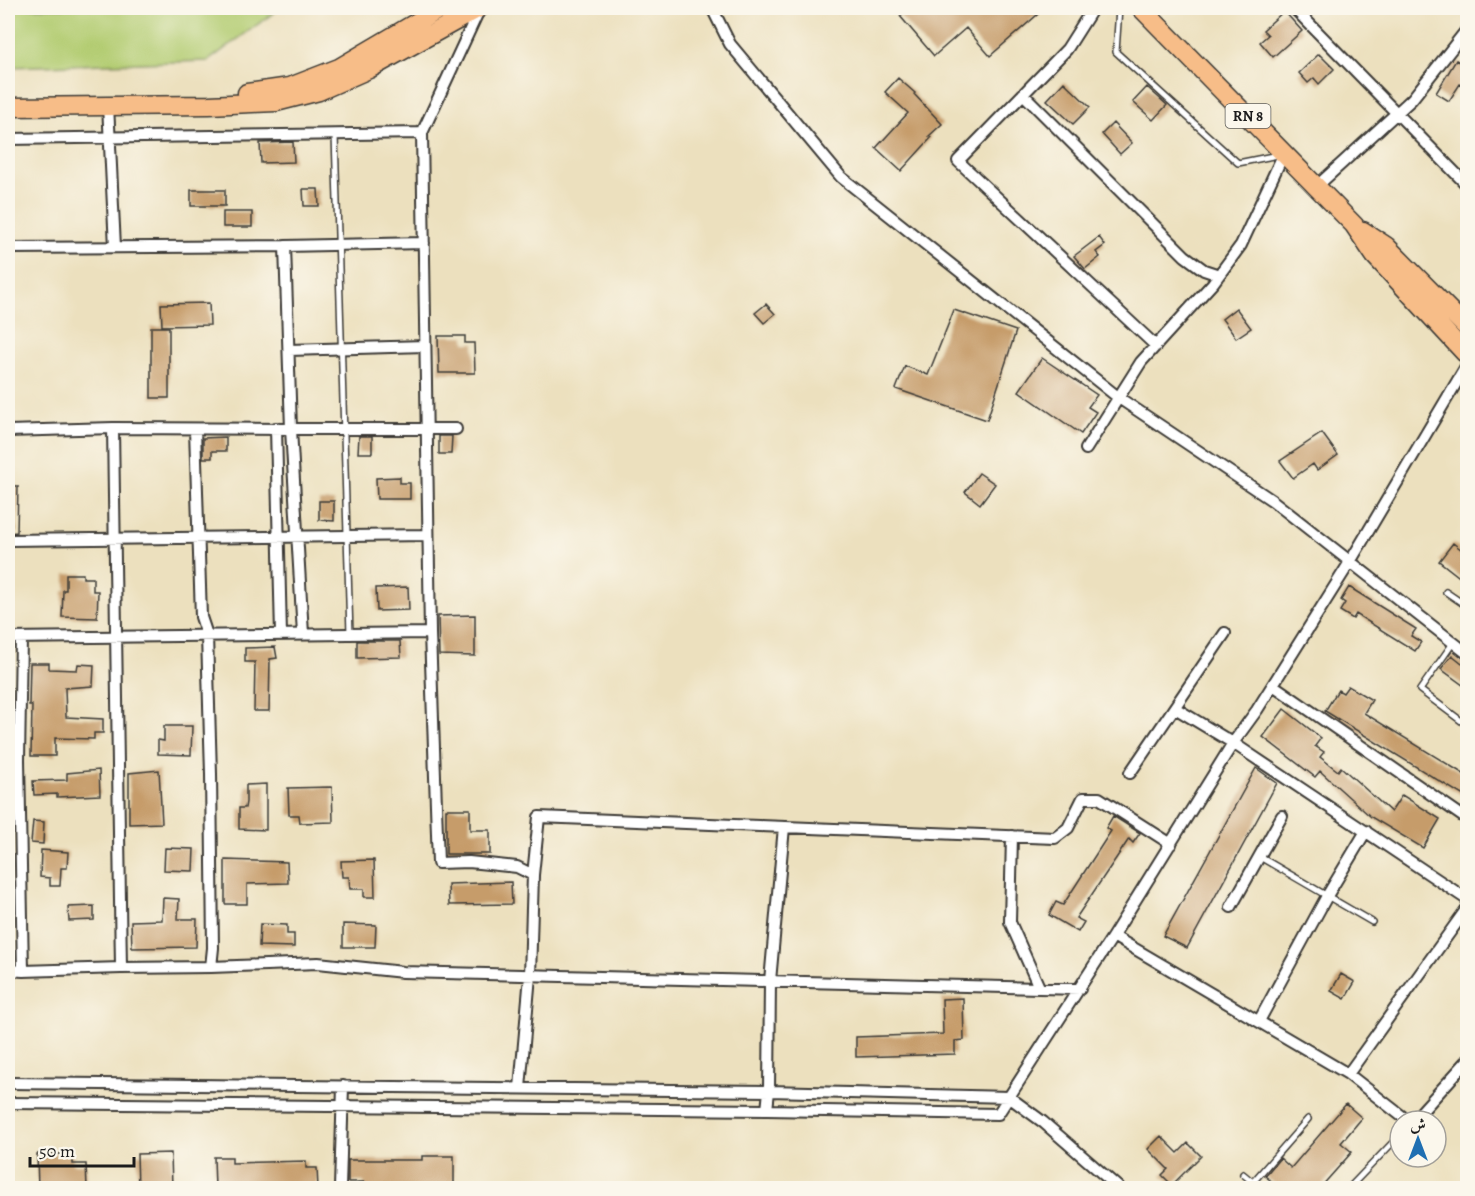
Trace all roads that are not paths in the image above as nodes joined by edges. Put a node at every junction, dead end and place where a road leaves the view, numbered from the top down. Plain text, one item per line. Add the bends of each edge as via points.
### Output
1 (441, 8) edge
2 (480, 8) edge
3 (712, 8) edge
4 (1093, 8) edge
5 (1119, 8) edge
6 (1141, 8) edge
7 (1294, 8) edge
8 (1467, 28) edge
9 (1023, 94) junction
10 (8, 98) edge
11 (108, 105) junction
12 (8, 107) edge
13 (1395, 112) junction
14 (422, 133) junction
15 (335, 135) junction
16 (110, 138) junction
17 (8, 140) edge
18 (1284, 153) junction
19 (1467, 186) edge
20 (1316, 187) junction
21 (1353, 225) junction
22 (424, 243) junction
23 (339, 245) junction
24 (285, 246) junction
25 (115, 247) junction
26 (8, 248) edge
27 (1219, 275) junction
28 (1467, 329) edge
29 (425, 346) junction
30 (1156, 346) junction
31 (342, 348) junction
32 (289, 350) junction
33 (1467, 355) edge
34 (1119, 398) junction
35 (113, 428) junction
36 (276, 428) junction
37 (195, 429) junction
38 (291, 429) junction
39 (344, 429) junction
40 (426, 429) junction
41 (456, 429) dead end
42 (8, 431) edge
43 (1086, 449) dead end
44 (428, 535) junction
45 (298, 536) junction
46 (347, 536) junction
47 (197, 537) junction
48 (279, 537) junction
49 (116, 538) junction
50 (8, 540) edge
51 (1350, 562) junction
52 (1446, 592) dead end
53 (1467, 607) edge
54 (429, 633) junction
55 (1225, 633) dead end
56 (281, 634) junction
57 (303, 634) junction
58 (350, 634) junction
59 (207, 635) junction
60 (116, 636) junction
61 (8, 638) edge
62 (21, 638) junction
63 (1453, 642) junction
64 (1467, 654) edge
65 (1273, 685) junction
66 (1175, 708) junction
67 (1467, 726) edge
68 (1233, 743) junction
69 (8, 756) edge
70 (19, 756) junction
71 (1130, 773) dead end
72 (1282, 816) dead end
73 (1467, 820) edge
74 (784, 827) junction
75 (1366, 831) junction
76 (1012, 836) junction
77 (1171, 843) junction
78 (1260, 857) junction
79 (533, 875) junction
80 (1328, 896) junction
81 (1467, 900) edge
82 (1231, 907) dead end
83 (1467, 907) edge
84 (1372, 922) dead end
85 (1113, 936) junction
86 (211, 967) junction
87 (120, 968) junction
88 (8, 970) edge
89 (23, 971) junction
90 (530, 976) junction
91 (771, 981) junction
92 (1039, 987) junction
93 (1080, 988) junction
94 (1258, 1022) junction
95 (1467, 1060) edge
96 (1348, 1074) junction
97 (8, 1083) edge
98 (343, 1086) junction
99 (520, 1088) junction
100 (769, 1091) junction
101 (1009, 1097) junction
102 (8, 1103) edge
103 (342, 1105) junction
104 (1393, 1109) edge
105 (1424, 1109) edge
106 (767, 1110) junction
107 (1308, 1119) dead end
108 (1388, 1147) edge
109 (1243, 1174) dead end
110 (1253, 1182) junction
111 (340, 1188) edge
112 (1119, 1188) edge
113 (1260, 1188) edge
114 (1349, 1188) edge

1 - 10 main road via 339,68 290,87 240,94
2 - 11 main road via 369,69 320,91 276,102
2 - 14 street
3 - 34 street via 730,44 841,177
4 - 9 street via 1067,49
5 - 18 lane via 1116,52 1238,163
6 - 18 main road, RN 8
7 - 13 street
8 - 13 street via 1412,99
9 - 27 street via 1185,256
9 - 30 street via 958,161
11 - 12 main road
11 - 16 street
13 - 19 street
13 - 20 street
14 - 15 street
14 - 22 street
15 - 16 street
15 - 23 lane
16 - 17 street
16 - 25 street
18 - 20 main road, RN 8
18 - 27 street via 1241,245
20 - 21 main road, RN 8
21 - 28 main road, RN 8 via 1386,246
21 - 33 main road, RN 8 via 1376,256
22 - 23 street
22 - 29 street
23 - 24 street
23 - 31 lane
24 - 25 street
24 - 32 street
25 - 26 street
27 - 30 street
29 - 31 street
29 - 40 street
30 - 34 street
31 - 32 street
31 - 39 lane
32 - 38 street
33 - 51 street
34 - 43 street
34 - 51 street via 1273,501
35 - 37 street
35 - 42 street
35 - 49 street
36 - 37 street
36 - 38 street
36 - 48 street
37 - 47 street
38 - 39 street
38 - 45 street
39 - 40 street
39 - 46 lane
40 - 41 street
40 - 44 street
44 - 46 street
44 - 54 street
45 - 46 street
45 - 48 street
45 - 57 street
46 - 58 lane
47 - 48 street
47 - 49 street
47 - 59 street via 201,617
48 - 56 street
49 - 50 street
49 - 60 street
51 - 63 street
51 - 65 street
52 - 53 lane
54 - 58 street
54 - 79 street via 438,863 517,867
55 - 66 street
56 - 57 street
56 - 59 street
57 - 58 street
59 - 60 street
59 - 86 street via 212,774
60 - 62 street
60 - 87 street
61 - 62 street
62 - 70 street
63 - 64 street
63 - 67 lane via 1419,690
65 - 68 street
65 - 73 street
66 - 68 street
66 - 71 street
68 - 75 street
68 - 77 street
69 - 70 street
70 - 89 street
72 - 78 street
74 - 76 street
74 - 79 street via 539,817
74 - 91 street
75 - 80 street
75 - 81 street
76 - 77 street via 1055,838 1068,828 1083,798 1099,798
76 - 92 street via 1010,922
77 - 85 street
78 - 80 lane
78 - 82 street
79 - 90 street
80 - 84 lane
80 - 94 street
83 - 96 street
85 - 93 street
85 - 94 street
86 - 87 street
86 - 90 street via 318,963 404,972
87 - 89 street
88 - 89 street
90 - 91 street
90 - 99 street
91 - 92 street
91 - 100 street
92 - 93 street
93 - 101 street
94 - 96 street
95 - 105 street
96 - 104 street
97 - 98 street
98 - 99 street
98 - 103 street
99 - 100 street
100 - 101 street
100 - 106 street
101 - 106 street via 998,1114
101 - 112 street
102 - 103 street
103 - 106 street
103 - 111 street
107 - 110 lane
108 - 114 lane
109 - 110 lane
110 - 113 lane

